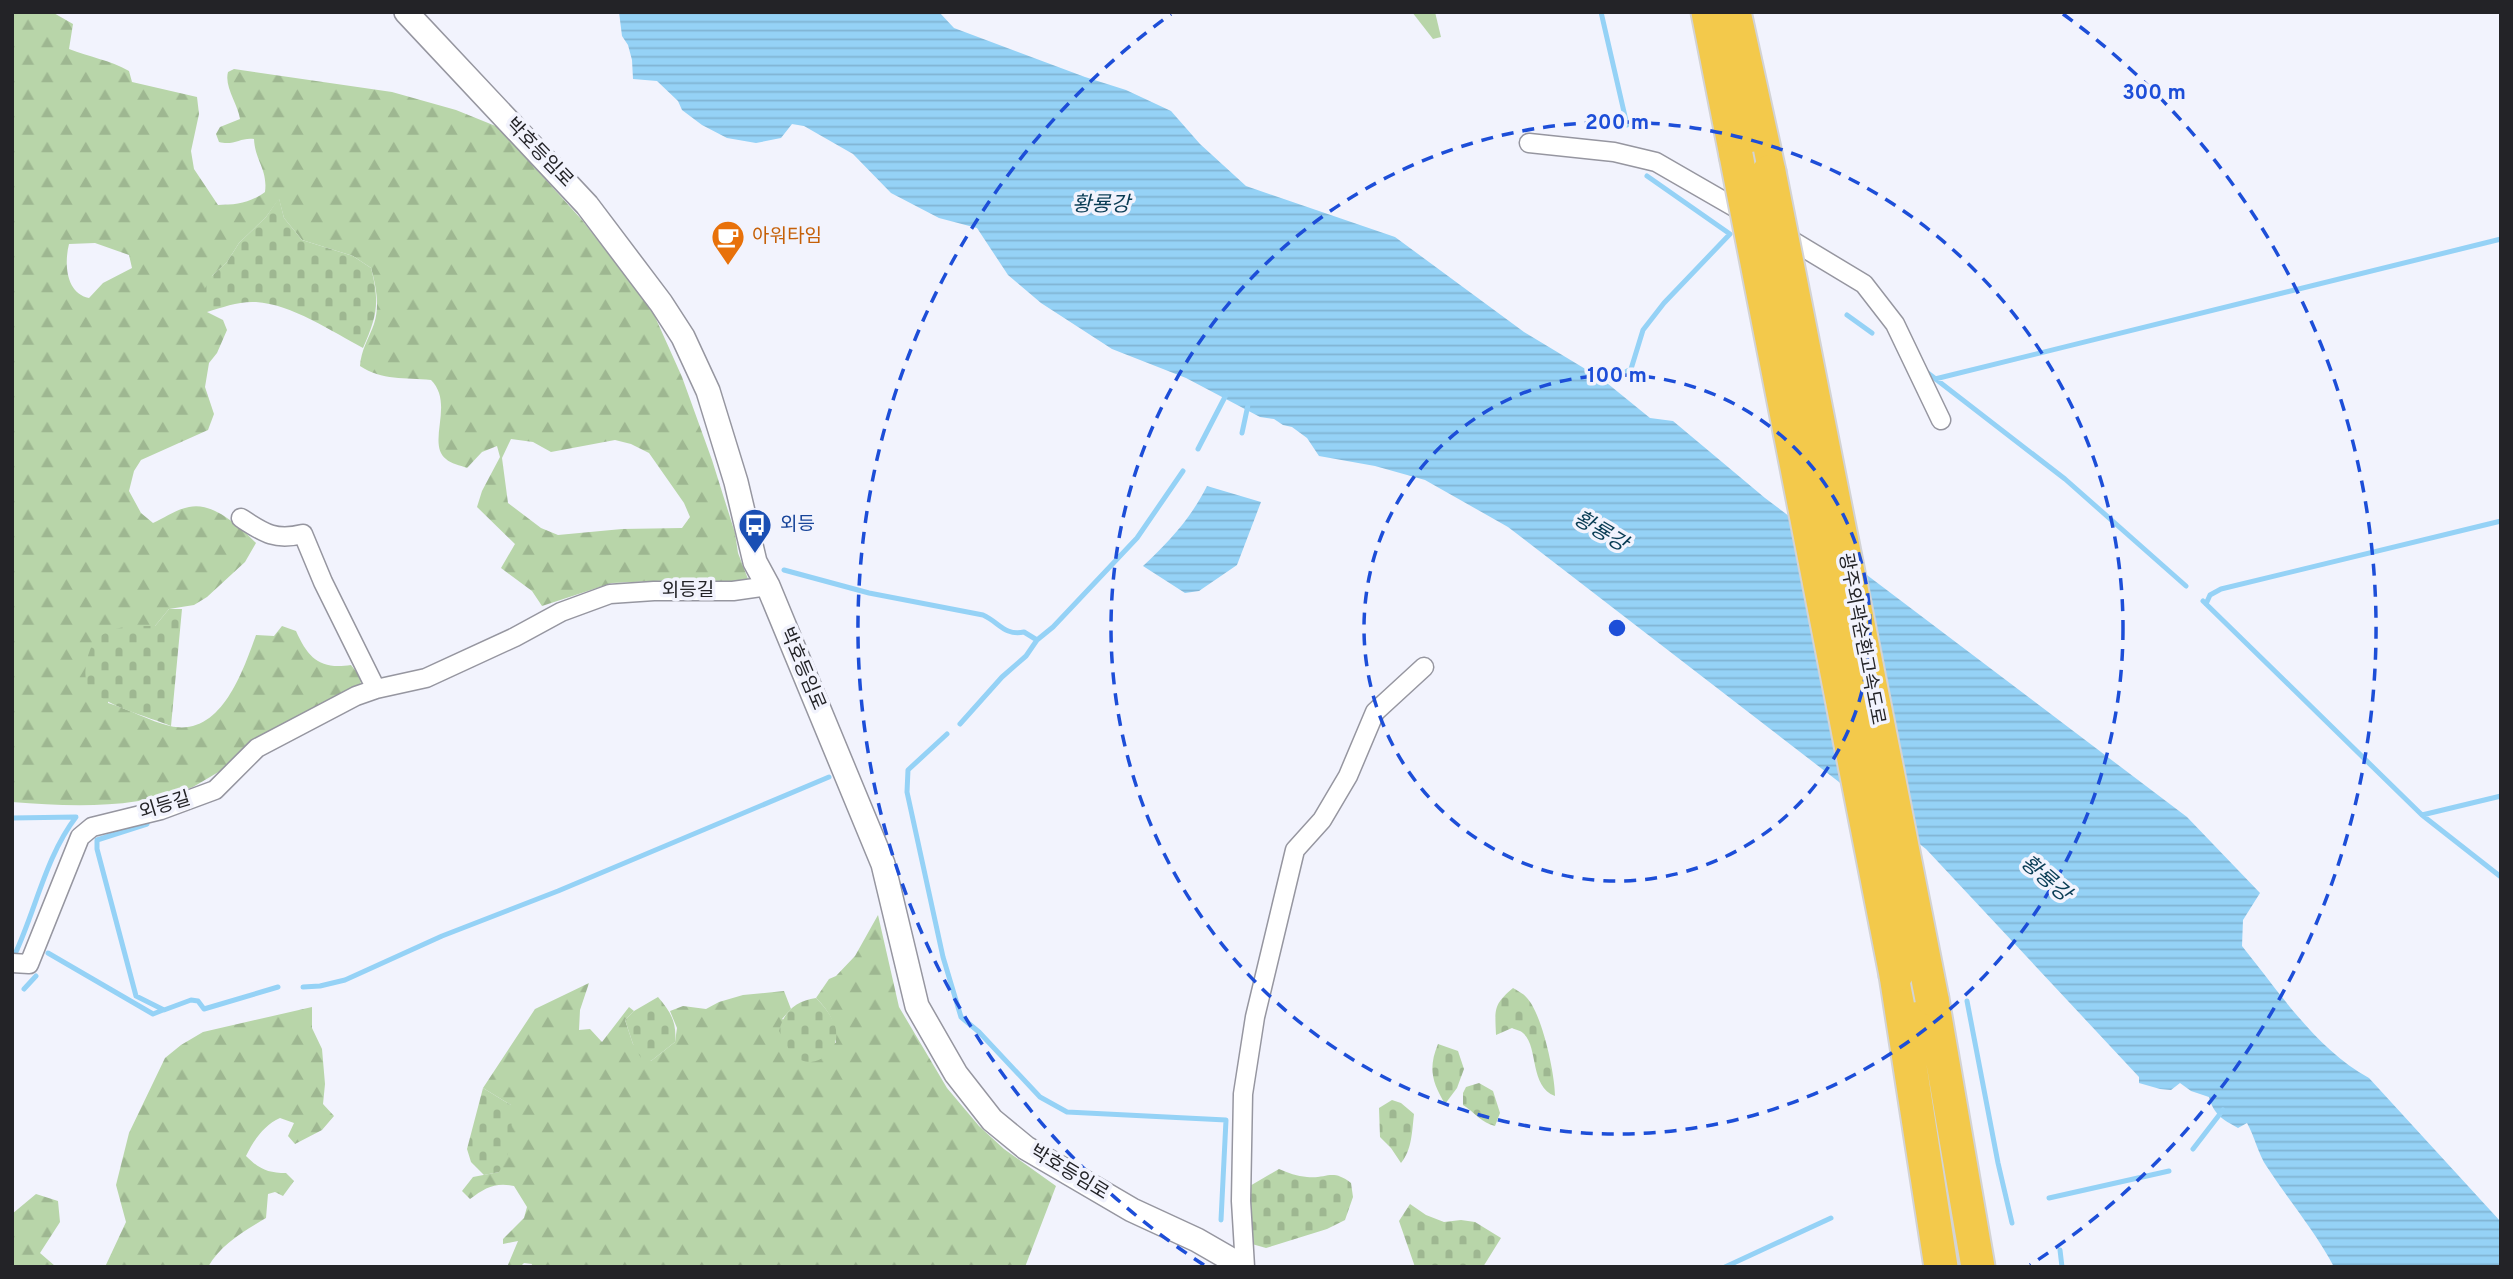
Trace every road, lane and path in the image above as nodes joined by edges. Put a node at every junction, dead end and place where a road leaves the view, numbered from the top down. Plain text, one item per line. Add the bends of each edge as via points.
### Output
1 (407, 12) edge
2 (1708, 12) edge
3 (1734, 12) edge
4 (1529, 143) dead end
5 (1941, 420) dead end
6 (241, 518) dead end
7 (768, 586) junction
8 (1424, 667) dead end
9 (376, 689) junction
10 (12, 963) edge
11 (1237, 1267) edge
12 (1245, 1267) edge
13 (1941, 1267) edge
14 (1978, 1267) edge

1 - 7 street, 박호등임로 via 587,205 683,337 708,391 755,562
2 - 13 highway, 광주외곽순환고속도로, bridge via 1896,975
3 - 14 highway, 광주외곽순환고속도로, bridge via 1931,999
4 - 5 street via 1614,152 1656,162 1864,284 1895,324
6 - 9 street via 266,534 288,538 303,534
7 - 9 street, 외등길 via 610,594 561,612 426,678
7 - 11 street, 박호등임로 via 883,864 917,1006 956,1074 992,1120 1026,1148 1132,1210 1197,1240
8 - 12 street via 1376,712 1348,776 1322,820 1295,849 1255,1017 1242,1094
9 - 10 street, 외등길 via 257,748 215,790 92,827 74,850 29,964

